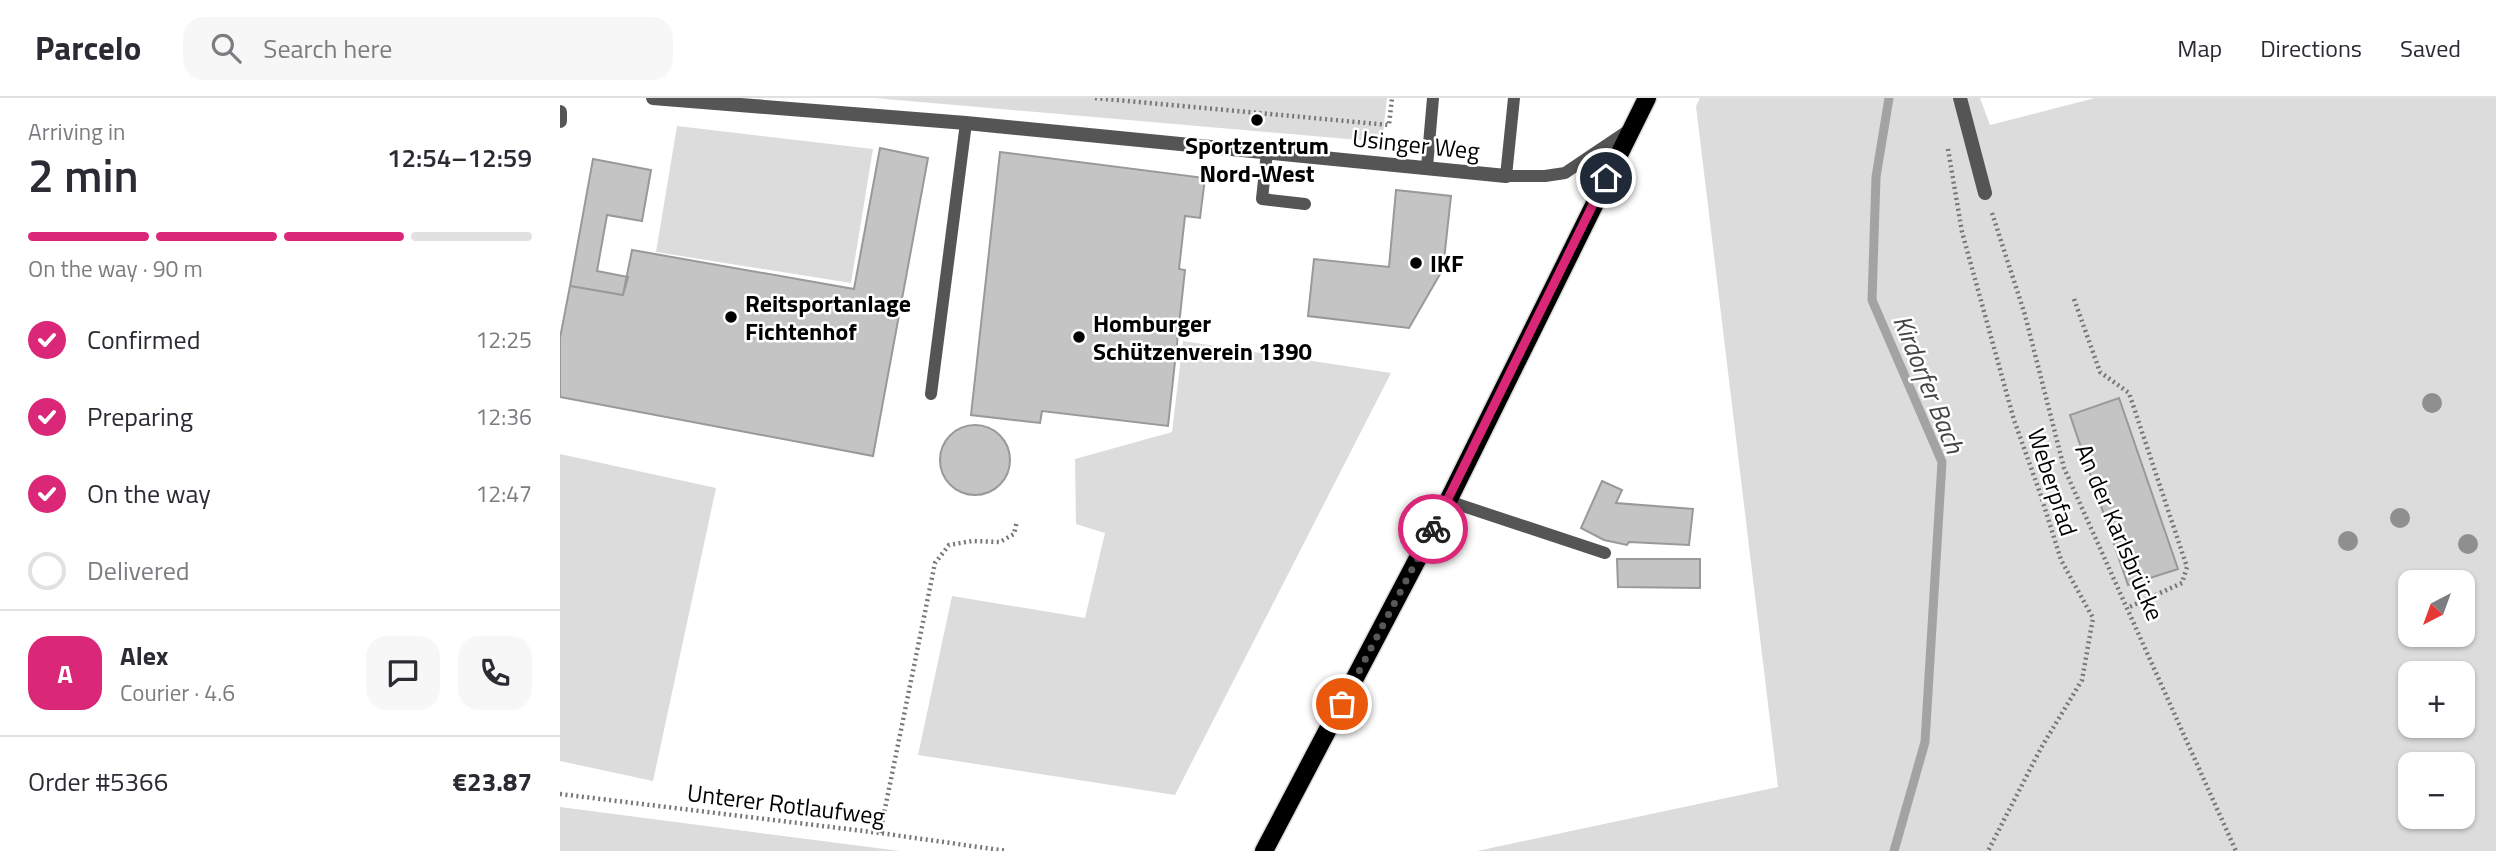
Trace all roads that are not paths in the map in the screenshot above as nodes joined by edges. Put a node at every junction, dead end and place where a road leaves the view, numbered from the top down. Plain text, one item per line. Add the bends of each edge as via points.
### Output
1 (653, 98) edge
2 (1433, 98) edge
3 (1514, 98) edge
4 (1647, 98) edge
5 (1960, 98) edge
6 (560, 112) edge
7 (560, 121) edge
8 (966, 123) junction
9 (1630, 130) junction
10 (1267, 152) junction
11 (1427, 167) junction
12 (1506, 177) junction
13 (1985, 193) road end
14 (1306, 204) dead end
15 (931, 394) dead end
16 (1448, 501) junction
17 (1605, 553) dead end
18 (1264, 851) edge

1 - 8 street, Usinger Weg
2 - 11 lane
3 - 12 lane
4 - 9 main road
5 - 13 street
6 - 7 street
8 - 10 street, Usinger Weg
8 - 15 lane
9 - 12 lane via 1565,173
9 - 16 main road
10 - 11 street, Usinger Weg
10 - 14 lane via 1262,199
11 - 12 street, Usinger Weg
16 - 17 lane
16 - 18 main road

